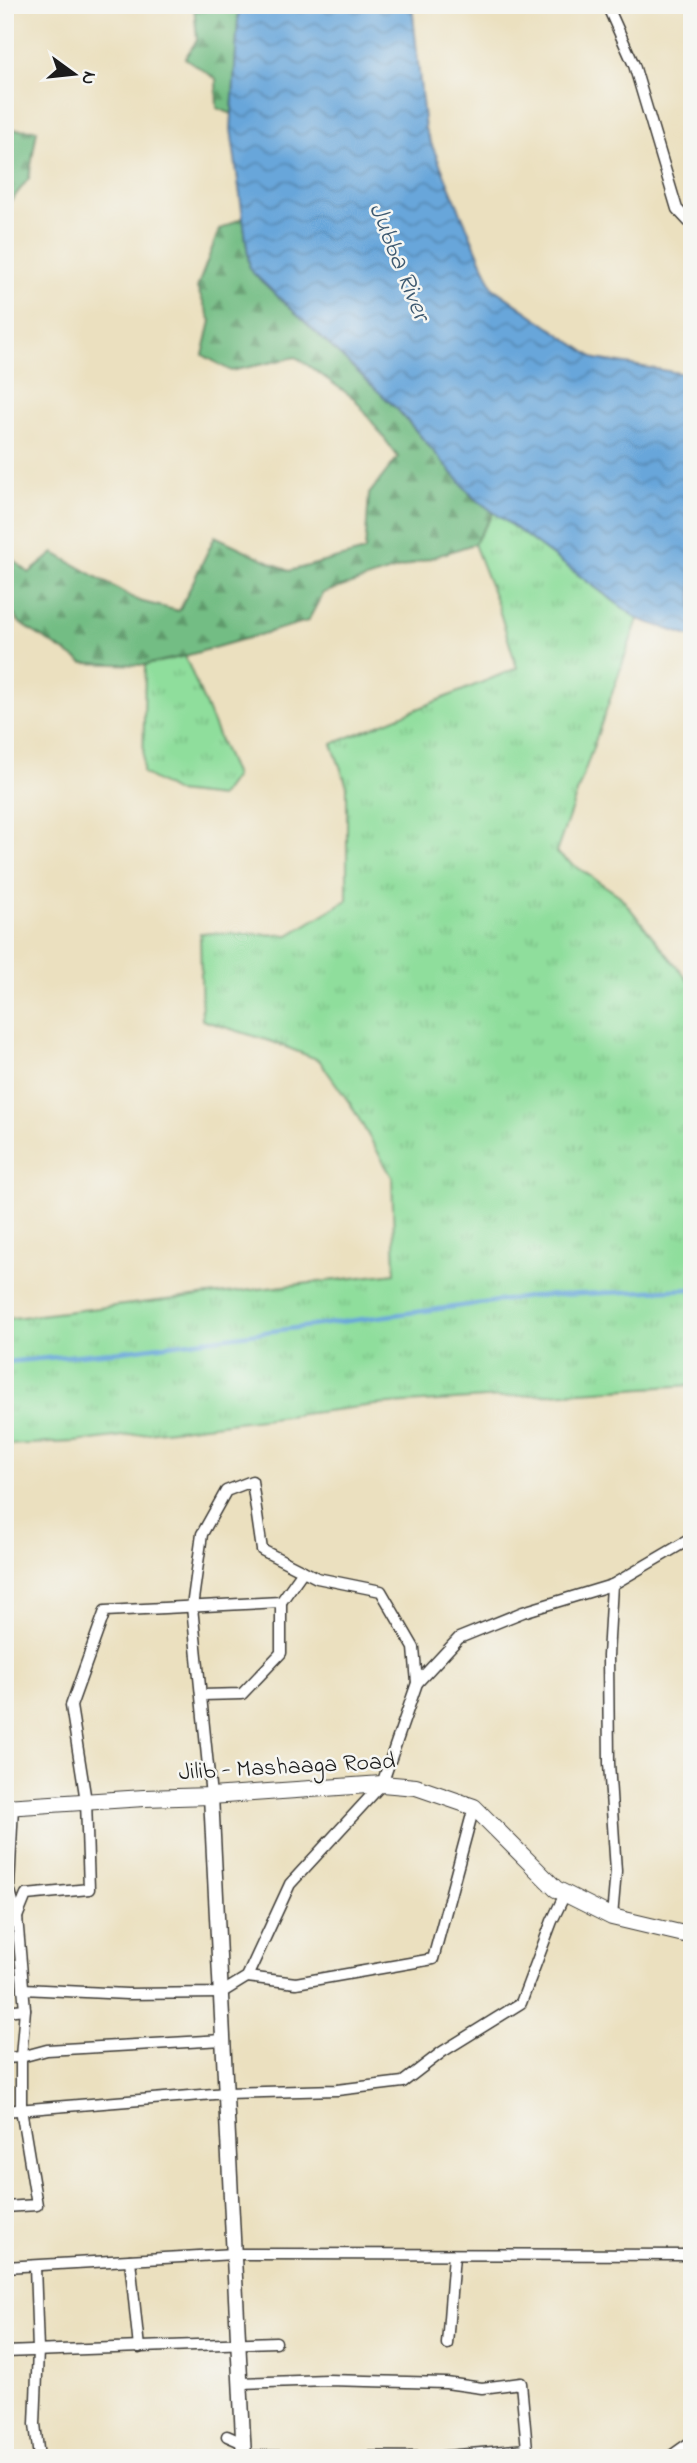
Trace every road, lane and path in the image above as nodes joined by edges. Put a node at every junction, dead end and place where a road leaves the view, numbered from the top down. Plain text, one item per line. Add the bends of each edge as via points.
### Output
1 (607, 5) edge
2 (692, 225) edge
3 (692, 1538) edge
4 (303, 1571) junction
5 (612, 1586) junction
6 (281, 1602) junction
7 (192, 1607) junction
8 (417, 1684) junction
9 (202, 1695) junction
10 (382, 1784) junction
11 (211, 1796) junction
12 (86, 1801) junction
13 (9, 1806) edge
14 (474, 1807) junction
15 (565, 1894) junction
16 (5, 1917) edge
17 (18, 1917) junction
18 (612, 1917) junction
19 (692, 1933) edge
20 (247, 1977) junction
21 (23, 1989) junction
22 (221, 1993) junction
23 (25, 2009) junction
24 (5, 2011) edge
25 (223, 2040) junction
26 (21, 2057) junction
27 (5, 2058) edge
28 (226, 2093) junction
29 (21, 2109) junction
30 (5, 2111) edge
31 (5, 2207) edge
32 (234, 2254) junction
33 (454, 2255) junction
34 (692, 2255) edge
35 (130, 2260) junction
36 (35, 2266) junction
37 (5, 2267) edge
38 (276, 2342) dead end
39 (238, 2343) junction
40 (447, 2344) dead end
41 (139, 2348) junction
42 (38, 2350) junction
43 (5, 2352) edge
44 (240, 2383) junction
45 (227, 2437) dead end
46 (692, 2441) edge
47 (243, 2452) edge
48 (39, 2458) edge
49 (668, 2458) edge

1 - 2 street via 634,65 677,209
3 - 5 street
4 - 6 street
4 - 7 street via 262,1550 252,1481 226,1491 202,1534
4 - 8 street via 381,1591 414,1648
5 - 8 street via 523,1612 459,1638
5 - 18 street via 609,1763 616,1871
6 - 7 street
6 - 9 street via 281,1653 242,1694
7 - 9 street
7 - 12 street via 105,1611 71,1706
8 - 10 street
9 - 11 street
10 - 11 main road, Jilib - Mashaaga Road
10 - 14 main road, Jilib - Mashaaga Road via 416,1787
10 - 20 street via 290,1884
11 - 12 main road, Jilib - Mashaaga Road
11 - 22 street
12 - 13 main road, Jilib - Mashaaga Road
12 - 17 street via 89,1889 26,1895
13 - 17 street via 9,1886
14 - 15 main road, Jilib - Mashaaga Road
14 - 20 street via 433,1959 296,1983
15 - 18 main road, Jilib - Mashaaga Road
15 - 28 street via 521,2003 403,2082 337,2090
16 - 17 street
17 - 21 street
18 - 19 main road, Jilib - Mashaaga Road
20 - 22 street
21 - 22 street
21 - 23 street
22 - 25 street
23 - 24 street
23 - 26 street
25 - 26 street via 47,2050
25 - 28 street
26 - 27 street
26 - 29 street
28 - 29 street
28 - 32 street
29 - 30 street
29 - 31 street via 37,2205
32 - 33 street
32 - 35 street
32 - 39 street
33 - 34 street
33 - 40 street
35 - 36 street
35 - 41 street
36 - 37 street
36 - 42 street
38 - 39 street
39 - 41 street
39 - 44 street
41 - 42 street
42 - 43 street
42 - 48 street via 35,2424
44 - 47 street
44 - 47 street via 327,2380 482,2388 522,2383 527,2449 435,2456 283,2458
45 - 47 street
46 - 49 street

